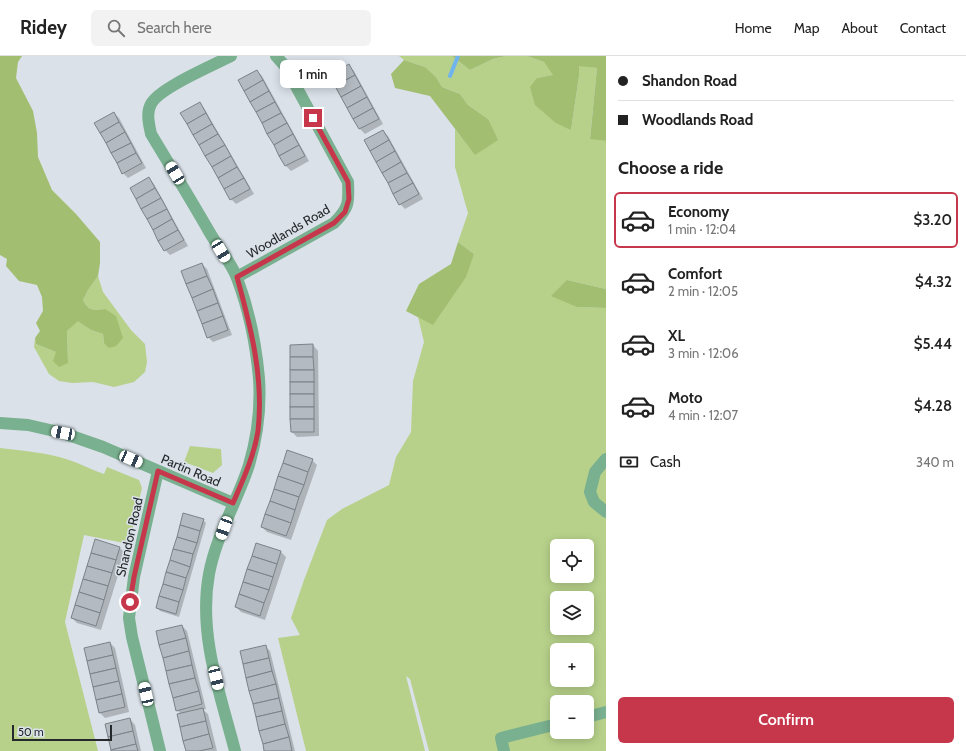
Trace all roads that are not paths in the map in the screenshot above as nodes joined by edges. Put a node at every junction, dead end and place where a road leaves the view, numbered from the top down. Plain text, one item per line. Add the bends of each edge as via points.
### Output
1 (231, 56) edge
2 (276, 56) edge
3 (237, 277) junction
4 (0, 423) edge
5 (606, 459) edge
6 (158, 471) junction
7 (233, 503) junction
8 (606, 512) edge
9 (606, 712) edge
10 (594, 715) edge
11 (550, 726) edge
12 (160, 751) edge
13 (235, 751) edge
14 (504, 751) edge

1 - 3 street via 163,91 151,104 148,120 151,134
2 - 3 street, Woodlands Road via 285,66 348,182 349,199 345,212 334,223
3 - 7 street via 252,332 259,386 258,431 248,466
4 - 6 street, Partin Road via 63,433
5 - 8 street via 595,472 590,492 594,502
6 - 7 street, Partin Road
6 - 12 street, Shandon Road via 134,577 129,618
7 - 13 street via 209,572 206,621 209,649
9 - 10 street
11 - 14 street via 501,738

